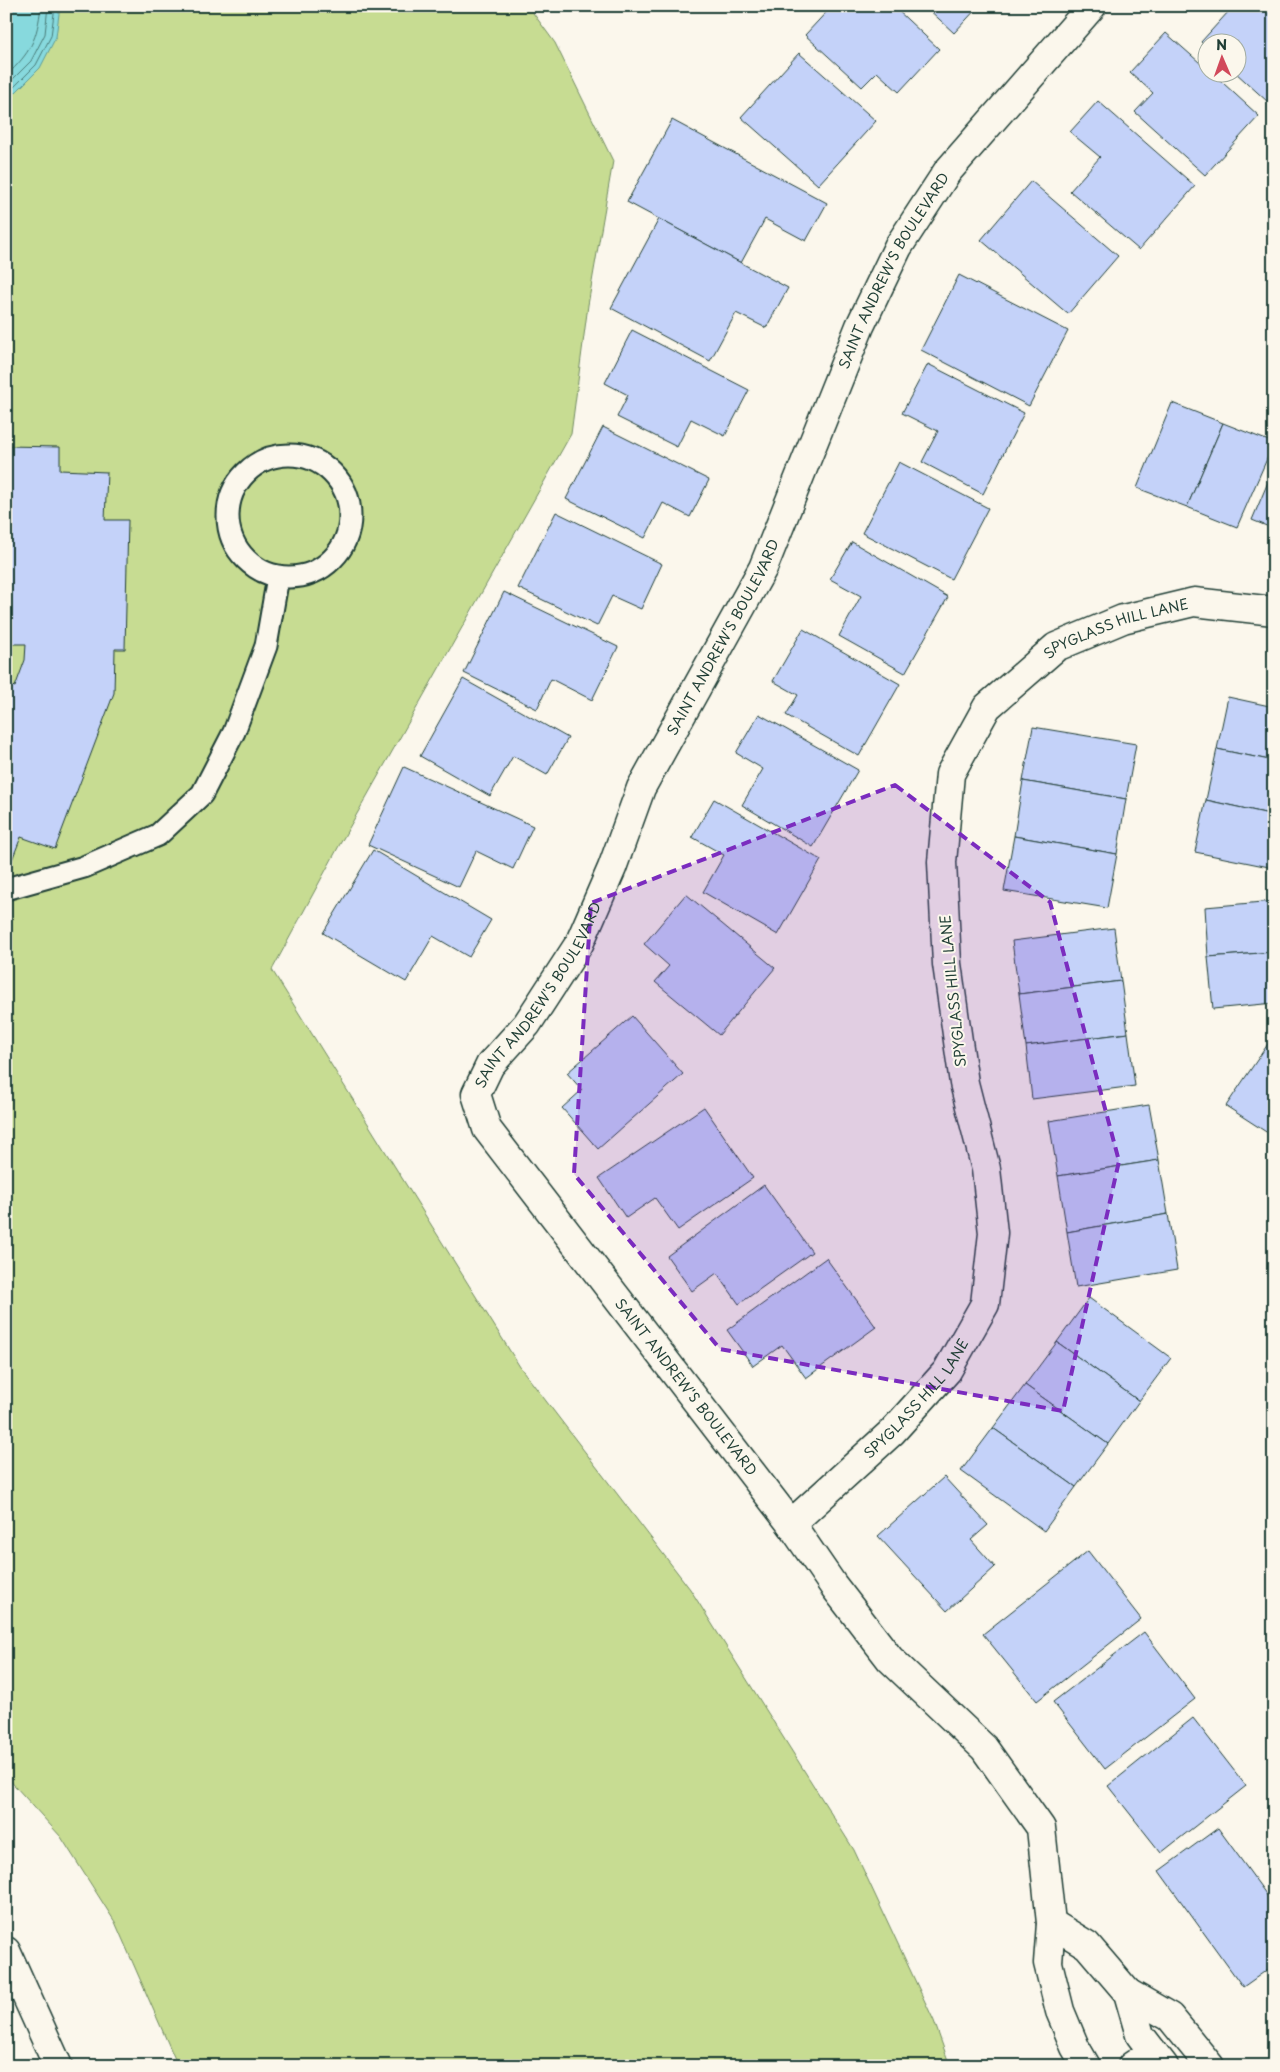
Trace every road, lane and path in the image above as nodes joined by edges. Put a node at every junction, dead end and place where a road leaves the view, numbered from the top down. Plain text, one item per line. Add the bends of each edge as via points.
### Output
1 (1092, 6) edge
2 (278, 577) junction
3 (1274, 611) edge
4 (6, 889) edge
5 (791, 1524) junction
6 (1051, 1924) junction
7 (6, 1951) edge
8 (1128, 1993) junction
9 (1150, 2061) edge
10 (58, 2066) edge
11 (1086, 2066) edge
12 (1210, 2066) edge

1 - 5 street, SAINT ANDREW'S BOULEVARD via 947,172 898,247 860,326 763,568 641,788 612,868 579,944 527,1024 490,1064 476,1094 487,1129
2 - 2 lane via 309,574 329,563 342,548 348,534 350,504 343,485 316,460 295,454 266,458 248,469 228,500 228,526 235,547 258,569
2 - 4 lane via 266,646 234,732 202,794 158,835 84,867
3 - 5 street, SPYGLASS HILL LANE via 1194,602 1123,619 1056,647 987,706 950,774 942,862 948,964 964,1083 986,1170 993,1233 985,1304 947,1371 892,1432
5 - 6 street, SAINT ANDREW'S BOULEVARD via 890,1659 984,1748 1041,1828
6 - 8 street via 1087,1945
6 - 11 street, SAINT ANDREW'S BOULEVARD via 1048,1963 1060,2011
7 - 10 street
8 - 9 street
8 - 12 street via 1170,2017

